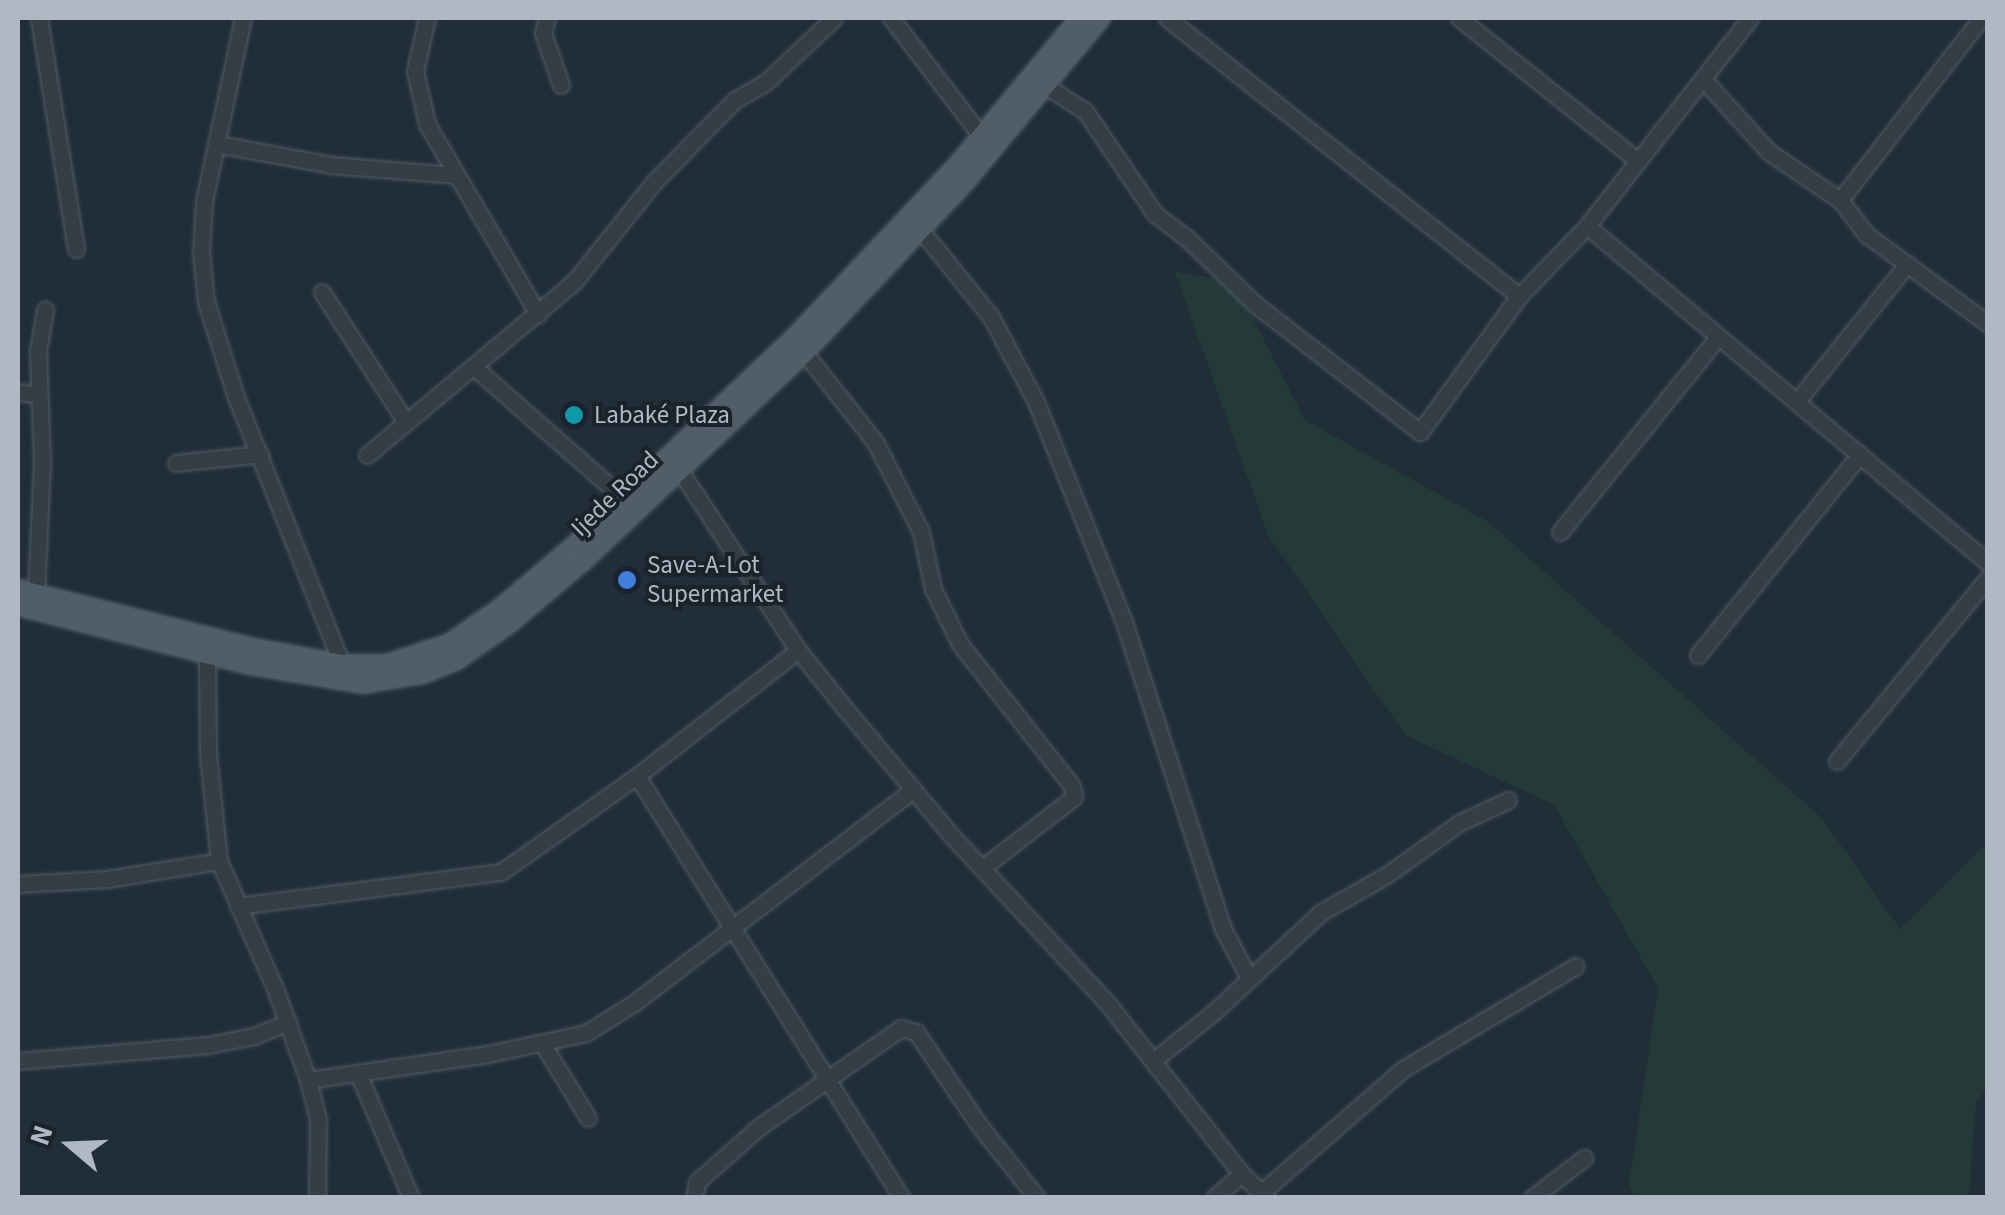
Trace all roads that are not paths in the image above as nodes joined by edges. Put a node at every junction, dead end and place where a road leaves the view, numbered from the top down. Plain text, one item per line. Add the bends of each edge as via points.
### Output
1 (39, 18) edge
2 (243, 18) edge
3 (427, 18) edge
4 (548, 18) edge
5 (834, 18) edge
6 (892, 18) edge
7 (1080, 18) edge
8 (1100, 18) edge
9 (1167, 18) edge
10 (1459, 18) edge
11 (1748, 18) edge
12 (1981, 18) edge
13 (1703, 79) junction
14 (561, 84) dead end
15 (1046, 86) junction
16 (982, 137) junction
17 (217, 144) junction
18 (1637, 160) junction
19 (454, 174) junction
20 (1840, 200) junction
21 (1587, 226) junction
22 (919, 228) junction
23 (76, 248) dead end
24 (1906, 264) junction
25 (322, 292) dead end
26 (1519, 296) junction
27 (45, 310) dead end
28 (538, 314) junction
29 (1984, 314) edge
30 (1718, 338) junction
31 (804, 352) junction
32 (475, 368) junction
33 (18, 392) edge
34 (39, 395) junction
35 (1797, 401) junction
36 (405, 421) junction
37 (261, 454) junction
38 (1860, 454) junction
39 (367, 455) dead end
40 (176, 463) dead end
41 (678, 468) junction
42 (624, 499) junction
43 (1560, 532) dead end
44 (1988, 563) edge
45 (1988, 578) edge
46 (24, 596) edge
47 (798, 650) junction
48 (208, 653) junction
49 (1698, 655) dead end
50 (342, 665) junction
51 (1838, 761) dead end
52 (637, 776) junction
53 (913, 790) junction
54 (1508, 800) dead end
55 (219, 861) junction
56 (982, 868) junction
57 (18, 884) edge
58 (238, 906) junction
59 (731, 928) junction
60 (1576, 966) dead end
61 (1248, 976) junction
62 (288, 1022) junction
63 (542, 1042) junction
64 (1154, 1060) junction
65 (18, 1061) edge
66 (358, 1073) junction
67 (825, 1079) junction
68 (308, 1080) junction
69 (588, 1118) dead end
70 (1584, 1158) dead end
71 (1242, 1174) junction
72 (1264, 1194) edge
73 (314, 1197) edge
74 (411, 1198) edge
75 (694, 1198) edge
76 (902, 1198) edge
77 (1037, 1198) edge
78 (1214, 1198) edge
79 (1532, 1198) edge

1 - 23 street
2 - 17 street
3 - 19 street via 418,84 427,124
4 - 14 street via 543,33
5 - 28 street via 695,140 573,283
6 - 16 street
7 - 16 main road, Ijede Road
8 - 15 main road, Ijede Road
9 - 26 street
10 - 18 street
11 - 13 street
12 - 20 street
13 - 18 street
13 - 20 street via 1769,152
15 - 22 main road, Ijede Road
15 - 26 street via 1085,111 1155,214 1255,304 1420,432
16 - 42 main road, Ijede Road via 795,338
17 - 19 street via 330,165
17 - 37 street via 201,230 206,302
18 - 21 street
19 - 28 street
20 - 24 street via 1867,235
21 - 26 street
21 - 30 street
22 - 31 main road, Ijede Road
22 - 61 street via 991,317 1036,402 1123,618 1223,929
24 - 29 street
24 - 35 street
25 - 36 street
27 - 34 street
28 - 32 street
30 - 35 street
30 - 43 street
31 - 41 main road, Ijede Road
31 - 56 street via 875,442 921,532 933,590 960,644 1072,786 1074,797
32 - 36 street
32 - 42 street
33 - 34 street
34 - 46 street via 42,462
35 - 38 street
36 - 39 street
37 - 40 street
37 - 50 street
38 - 44 street
38 - 49 street
41 - 47 street
41 - 48 main road, Ijede Road via 510,622 423,673 362,683
42 - 50 main road, Ijede Road via 502,608 450,644 387,665
45 - 51 street
46 - 48 main road, Ijede Road
46 - 50 main road, Ijede Road
47 - 52 street
47 - 53 street
48 - 55 street via 208,755
52 - 58 street via 501,872
52 - 59 street
53 - 56 street
53 - 59 street
54 - 61 street via 1458,823 1326,909
55 - 57 street via 107,879
55 - 58 street
56 - 64 street
58 - 62 street
59 - 63 street via 607,1022
59 - 67 street
60 - 72 street via 1403,1069
61 - 64 street
62 - 65 street via 208,1044
62 - 68 street
63 - 66 street
63 - 69 street
64 - 71 street
66 - 68 street
66 - 74 street
67 - 75 street via 697,1182
67 - 76 street
67 - 77 street via 894,1031 916,1032
68 - 73 street via 318,1119
70 - 79 street
71 - 72 street
71 - 78 street

